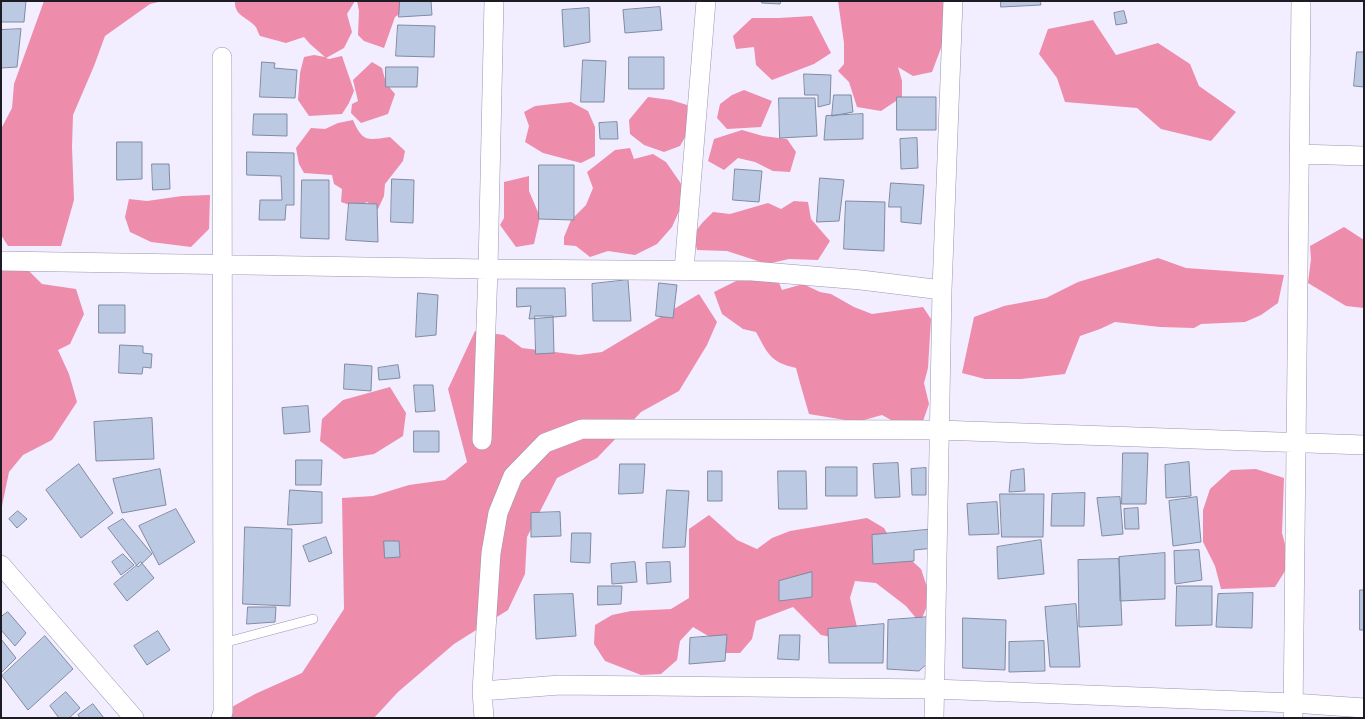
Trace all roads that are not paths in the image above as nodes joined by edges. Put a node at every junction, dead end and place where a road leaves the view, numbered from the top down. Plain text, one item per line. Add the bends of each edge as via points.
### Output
1 (494, 1) edge
2 (706, 1) edge
3 (953, 1) edge
4 (1301, 1) edge
5 (222, 57) dead end
6 (1299, 154) junction
7 (1364, 156) edge
8 (1, 261) edge
9 (223, 264) junction
10 (488, 269) junction
11 (684, 270) junction
12 (942, 290) junction
13 (940, 430) junction
14 (482, 440) dead end
15 (1296, 443) junction
16 (1364, 445) edge
17 (1, 565) edge
18 (313, 619) dead end
19 (223, 644) junction
20 (934, 689) junction
21 (482, 691) junction
22 (1364, 708) edge
23 (1293, 710) edge
24 (134, 718) edge
25 (221, 718) edge
26 (484, 718) edge
27 (934, 718) edge

1 - 10 street
2 - 11 street
3 - 12 street
4 - 6 street
5 - 9 street
6 - 7 street
6 - 15 street
8 - 9 street
9 - 10 street
9 - 19 street
10 - 11 street
10 - 14 street
11 - 12 street via 752,271
12 - 13 street
13 - 15 street
13 - 20 street
13 - 21 street via 582,429 545,443 513,476 498,513 491,553
15 - 16 street
15 - 23 street
17 - 24 street
18 - 19 lane
19 - 25 street
20 - 21 street via 560,685
20 - 23 street
20 - 27 street
21 - 26 street
22 - 23 street

